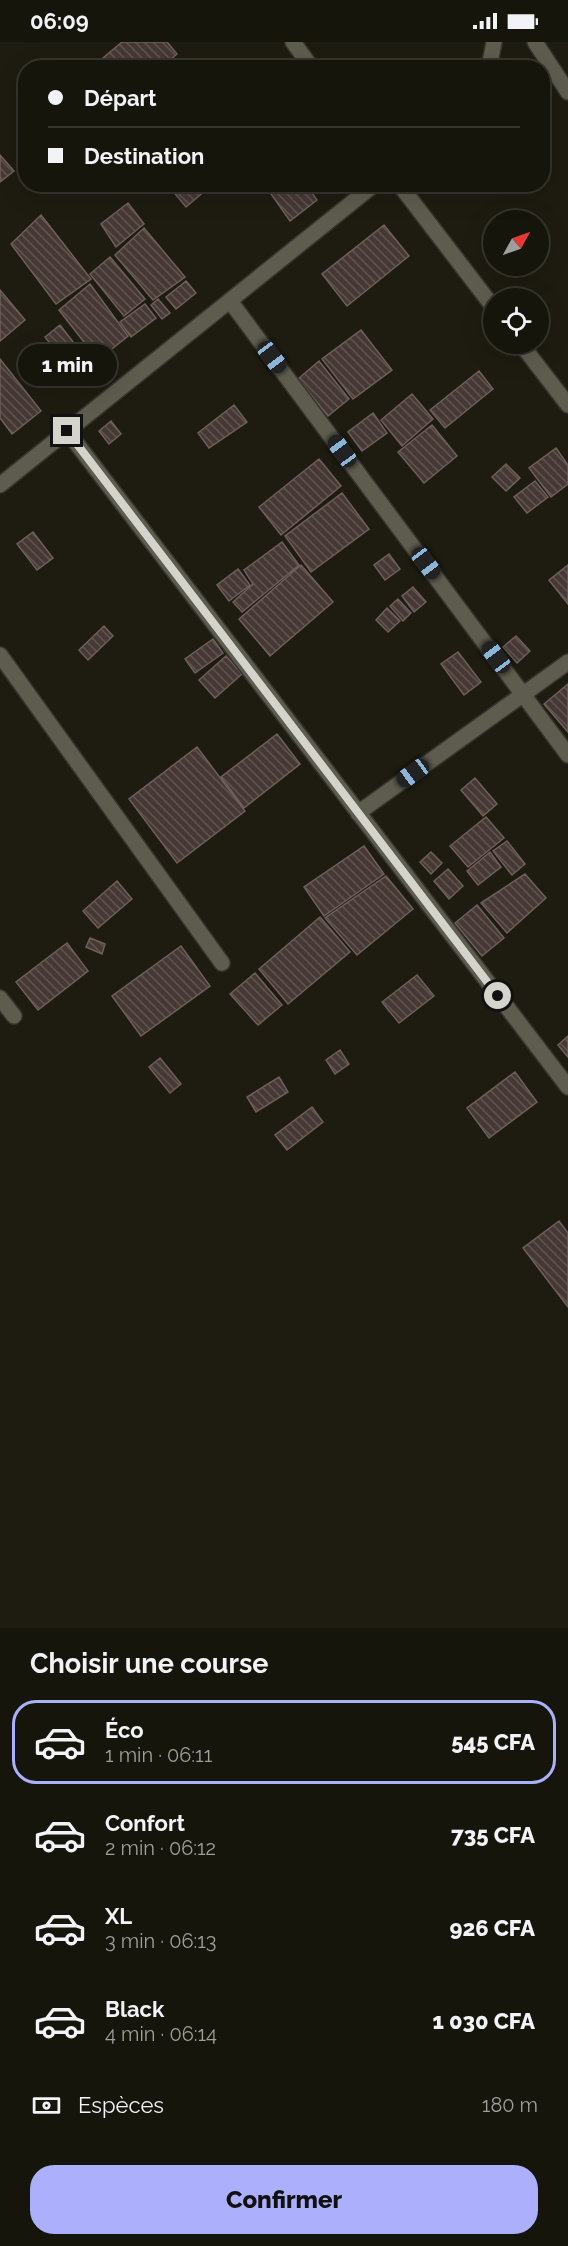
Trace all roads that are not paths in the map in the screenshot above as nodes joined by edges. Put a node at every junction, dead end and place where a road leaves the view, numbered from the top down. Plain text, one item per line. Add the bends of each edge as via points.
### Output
1 (292, 42) edge
2 (494, 42) edge
3 (535, 42) edge
4 (306, 60) edge
5 (491, 60) edge
6 (547, 60) edge
7 (550, 65) edge
8 (568, 92) edge
9 (365, 192) edge
10 (405, 192) edge
11 (483, 294) edge
12 (230, 301) junction
13 (529, 354) edge
14 (568, 405) edge
15 (67, 431) junction
16 (0, 485) edge
17 (0, 655) edge
18 (568, 662) edge
19 (524, 695) junction
20 (568, 754) edge
21 (358, 813) junction
22 (222, 963) dead end
23 (0, 998) edge
24 (14, 1016) dead end
25 (568, 1087) edge

1 - 4 street
2 - 5 street
3 - 6 street
7 - 8 street
9 - 12 street
10 - 11 street
12 - 15 street
12 - 19 street
13 - 14 street
15 - 16 street
15 - 21 street
17 - 22 street
18 - 19 street
19 - 20 street
19 - 21 street
21 - 25 street
23 - 24 street

